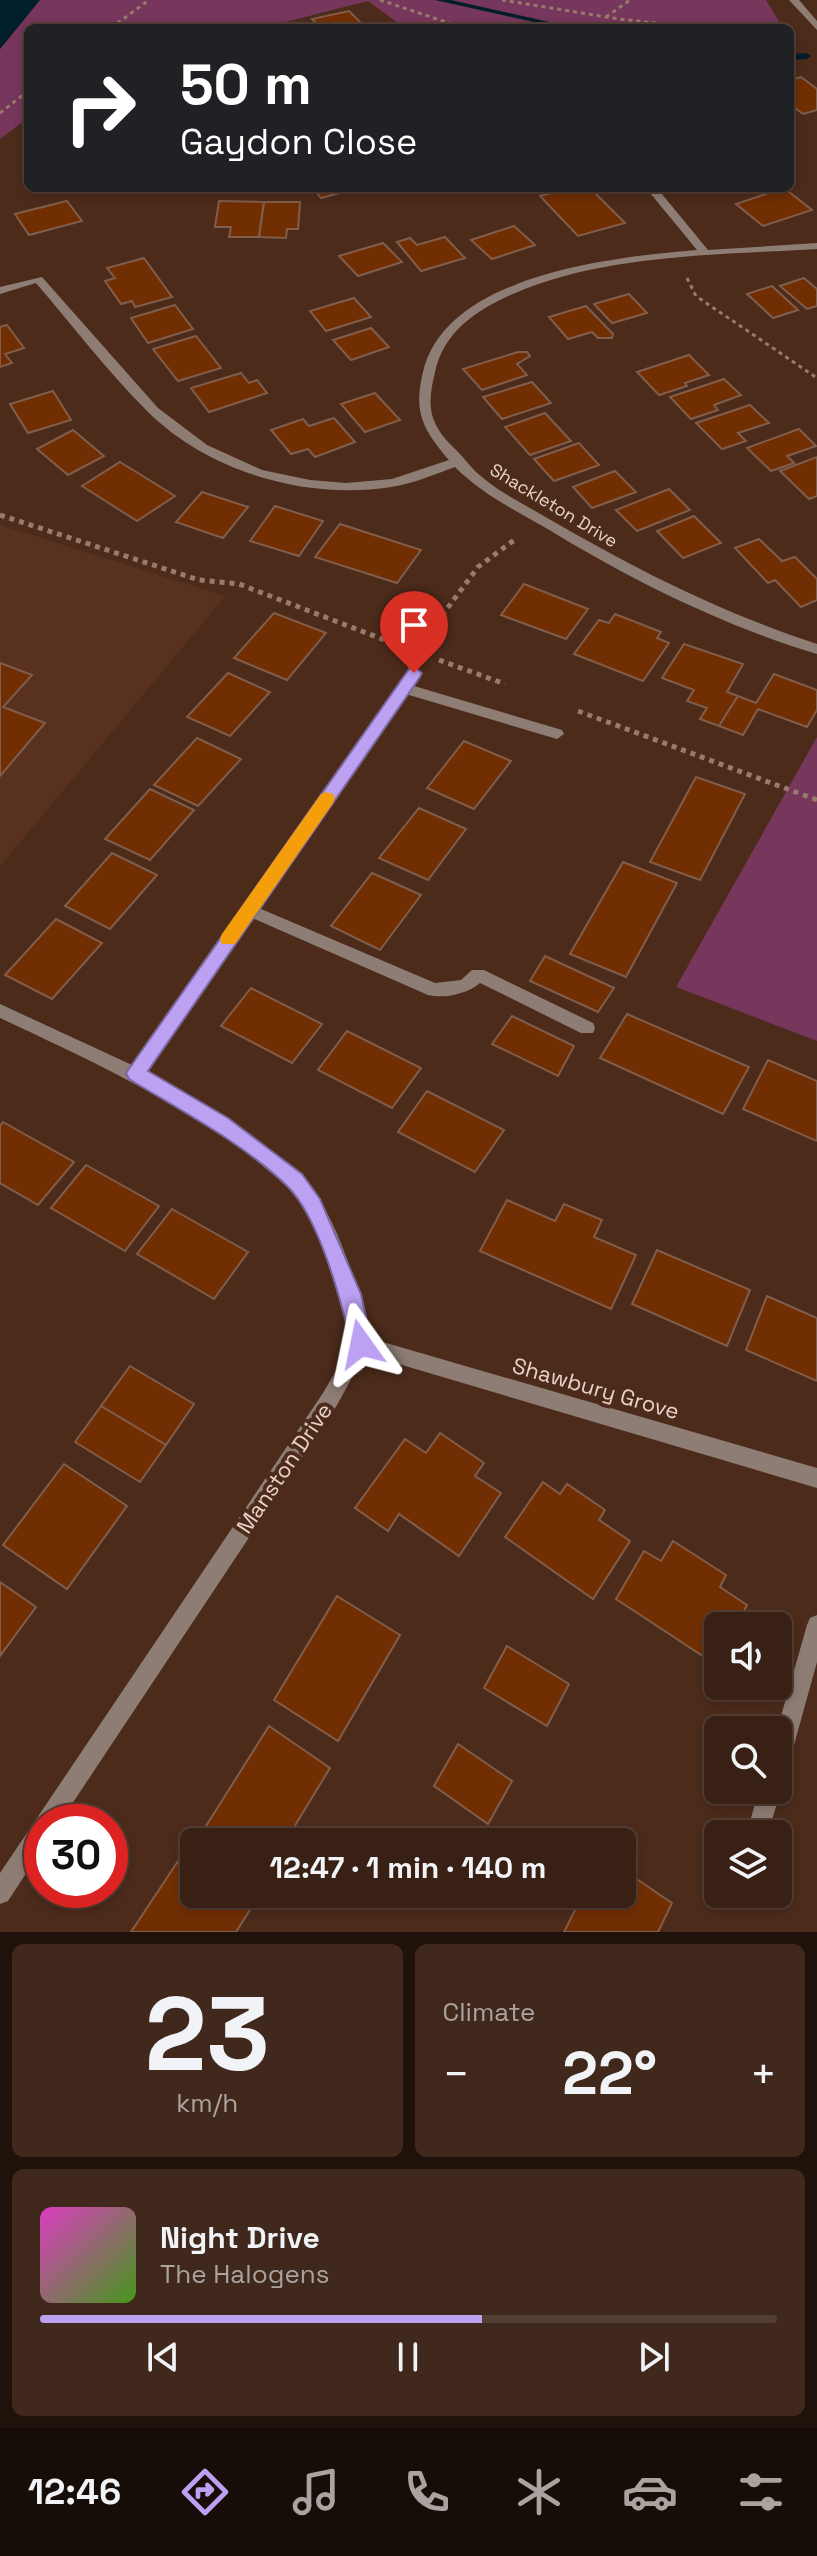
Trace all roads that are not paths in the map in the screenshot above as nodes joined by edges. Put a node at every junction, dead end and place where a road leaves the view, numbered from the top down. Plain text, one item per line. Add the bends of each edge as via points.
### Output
1 (794, 0) edge
2 (817, 27) edge
3 (654, 192) edge
4 (817, 246) edge
5 (706, 254) junction
6 (0, 291) edge
7 (460, 461) junction
8 (817, 649) edge
9 (414, 673) road end
10 (404, 688) junction
11 (557, 734) dead end
12 (249, 910) junction
13 (0, 1011) edge
14 (587, 1028) dead end
15 (136, 1073) junction
16 (361, 1344) junction
17 (817, 1478) edge
18 (817, 1625) edge
19 (791, 1716) edge
20 (59, 1804) edge
21 (24, 1857) edge
22 (0, 1893) edge

1 - 2 street
3 - 5 street
4 - 5 street, Shackleton Drive
5 - 7 street, Shackleton Drive via 635,260 549,278 475,309 450,328 432,356 423,402 429,424
6 - 7 street via 38,279 154,411 203,448 259,473 346,487 393,483
7 - 8 street, Shackleton Drive via 481,484 590,550 715,612
9 - 10 street
10 - 11 street
10 - 12 street
12 - 14 street via 434,990 465,986 478,975
12 - 15 street
13 - 15 street
15 - 16 street via 221,1124 295,1180 313,1206 350,1294
16 - 17 street, Shawbury Grove
16 - 20 street, Manston Drive via 330,1399
18 - 19 street
21 - 22 street

